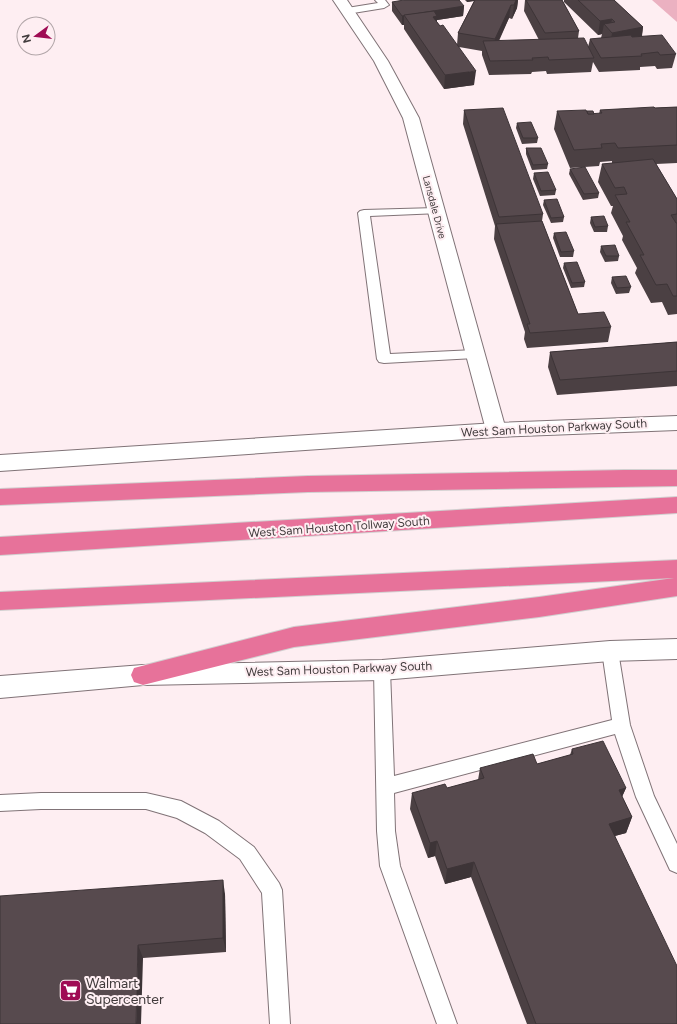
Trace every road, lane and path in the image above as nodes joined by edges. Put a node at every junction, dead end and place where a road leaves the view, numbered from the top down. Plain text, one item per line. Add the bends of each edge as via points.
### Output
1 (380, 0) edge
2 (343, 6) edge
3 (436, 211) junction
4 (475, 354) junction
5 (677, 422) edge
6 (496, 430) junction
7 (0, 463) edge
8 (677, 478) edge
9 (0, 497) edge
10 (677, 505) edge
11 (0, 546) edge
12 (677, 569) edge
13 (677, 587) edge
14 (0, 601) edge
15 (677, 649) edge
16 (610, 651) junction
17 (382, 670) junction
18 (143, 675) junction
19 (0, 687) edge
20 (621, 725) junction
21 (385, 787) junction
22 (0, 803) edge
23 (677, 864) edge
24 (280, 1024) edge
25 (446, 1024) edge

1 - 2 lane via 384,5
2 - 3 main road, Lansdale Drive via 392,80 411,118
3 - 4 main road, Lansdale Drive
3 - 4 lane via 364,212 384,359
4 - 6 main road, Lansdale Drive
5 - 6 main road, West Sam Houston Parkway South
6 - 7 main road, West Sam Houston Parkway South
8 - 9 highway via 308,484
10 - 11 highway, West Sam Houston Tollway South
12 - 14 highway
13 - 18 highway via 294,637
15 - 16 main road, West Sam Houston Parkway South
16 - 17 main road, West Sam Houston Parkway South
16 - 20 lane
17 - 18 main road, West Sam Houston Parkway South
17 - 21 lane
18 - 19 main road, West Sam Houston Parkway South
20 - 21 lane
20 - 23 lane via 646,797
21 - 25 lane via 390,866
22 - 24 lane via 41,800 146,801 181,810 212,828 246,853 272,890

